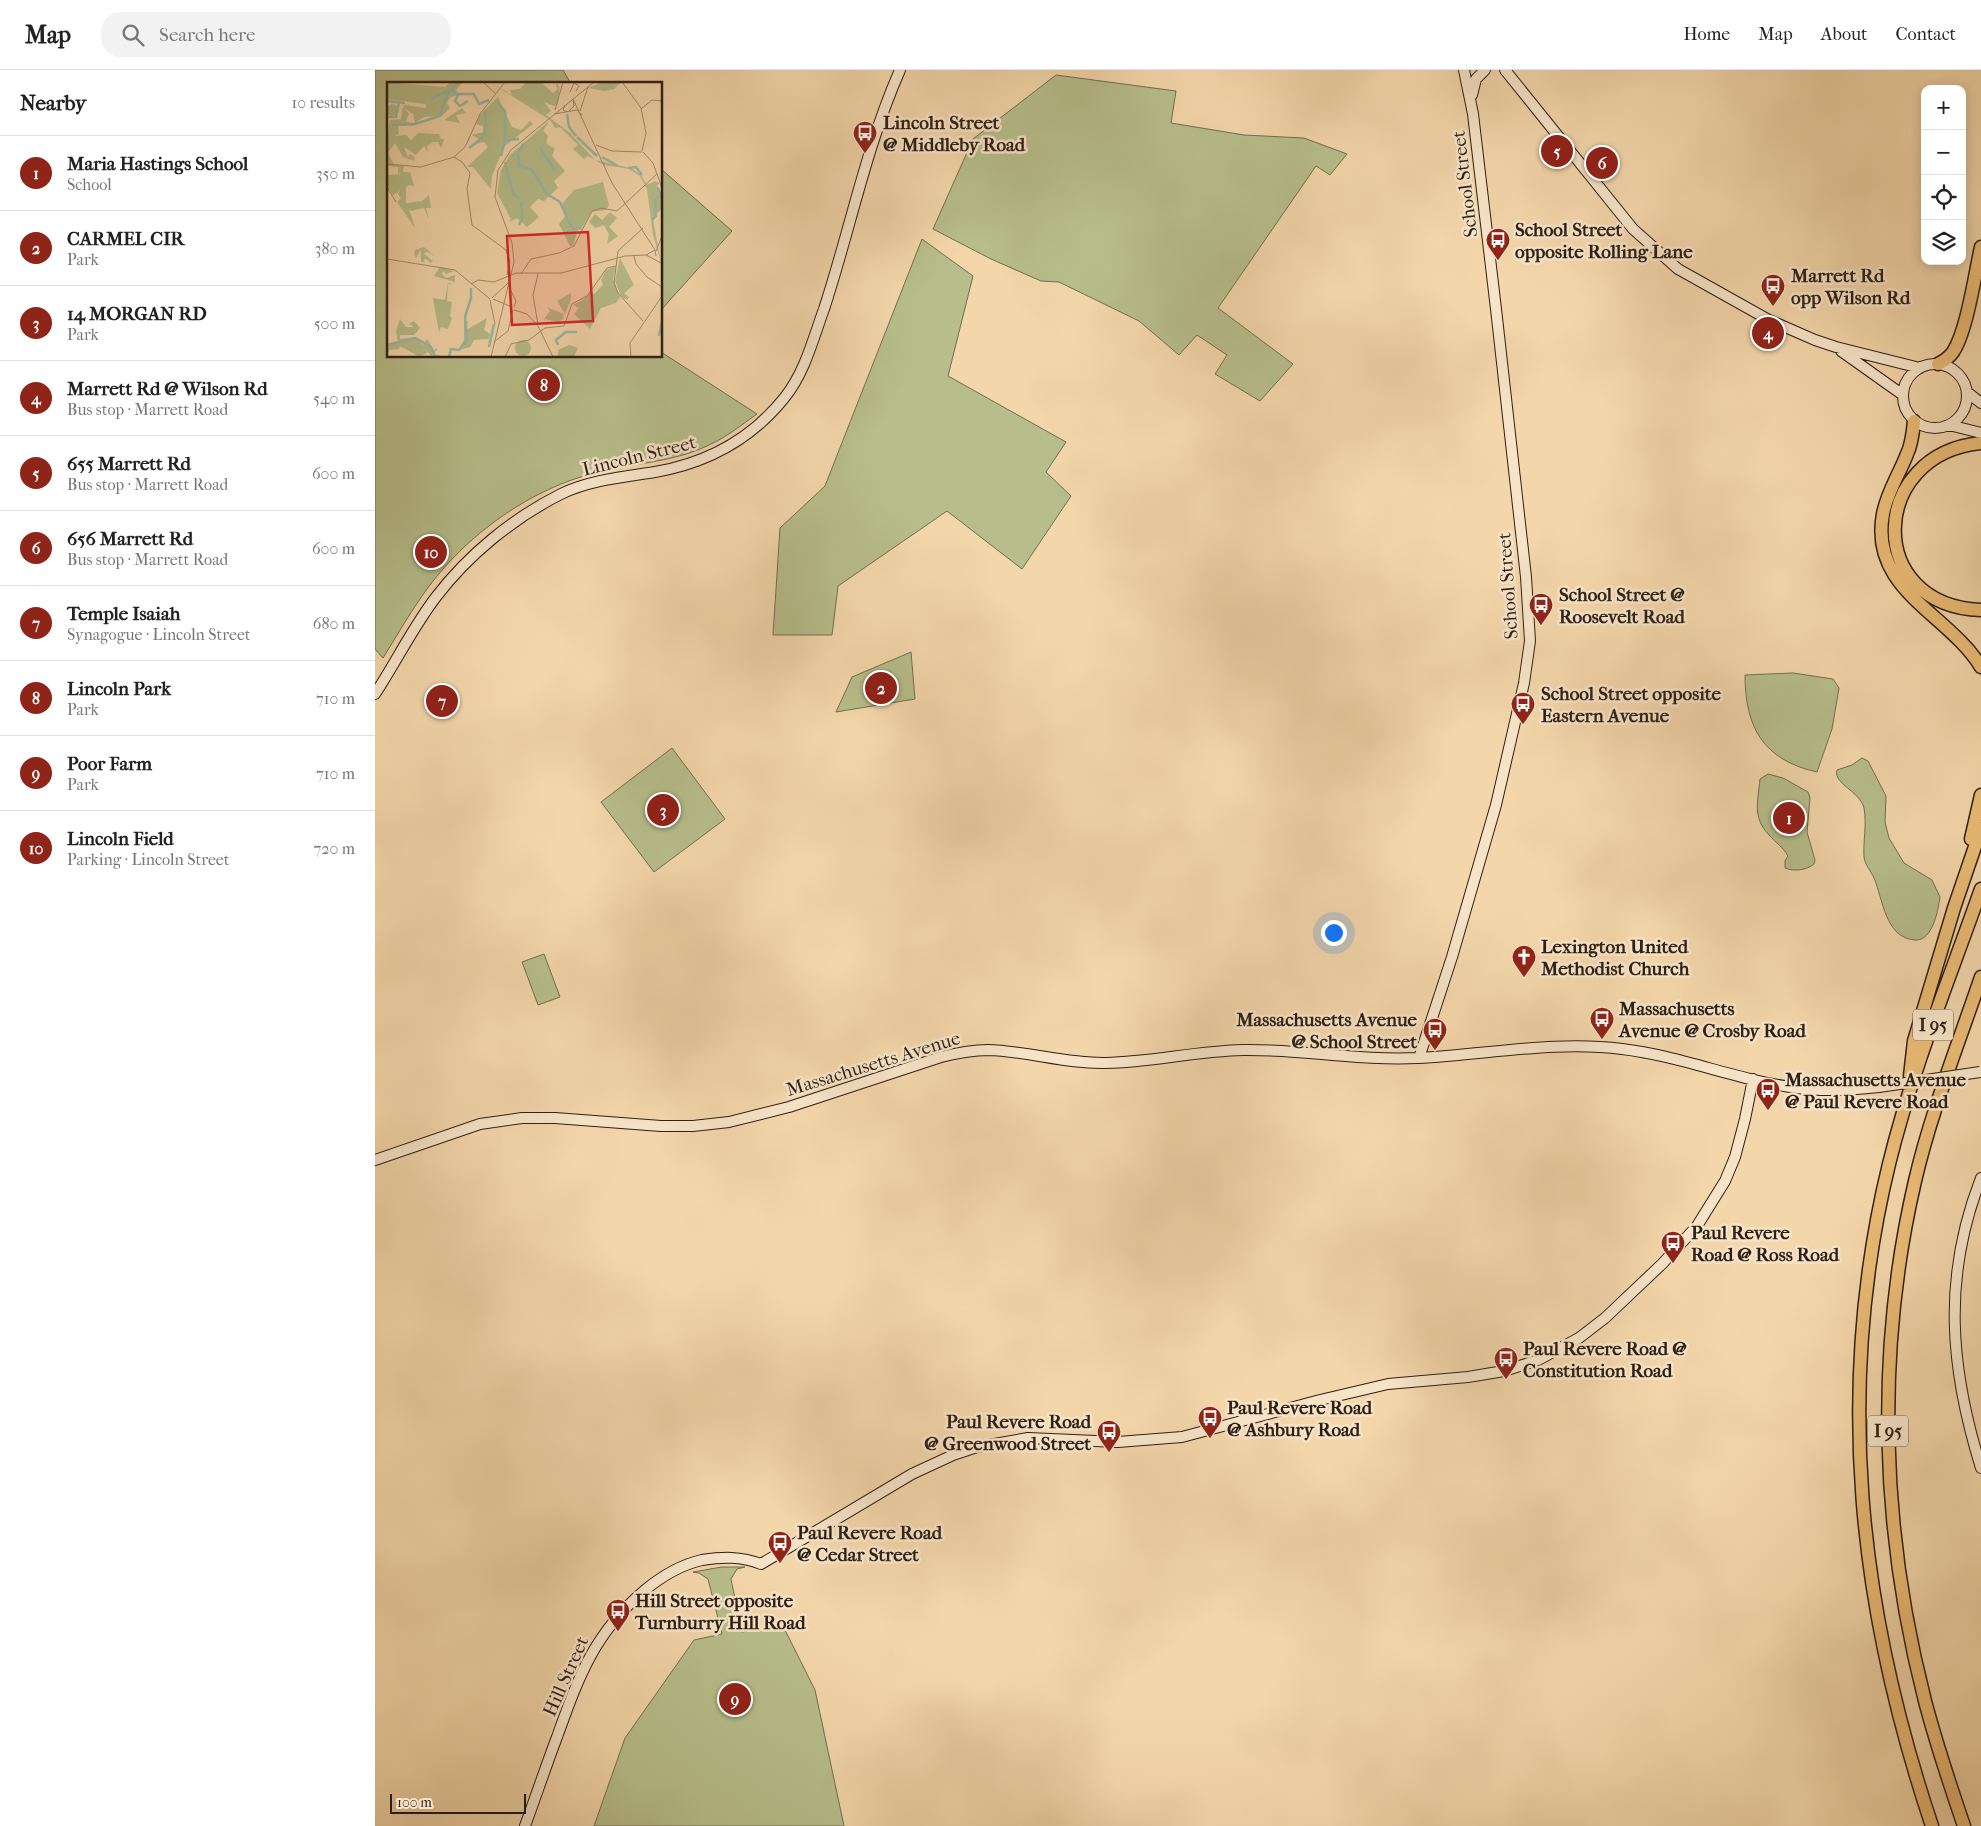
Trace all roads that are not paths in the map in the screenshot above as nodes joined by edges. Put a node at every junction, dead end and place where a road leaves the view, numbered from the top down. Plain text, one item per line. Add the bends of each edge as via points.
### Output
1 (900, 70) edge
2 (1485, 70) edge
3 (1505, 70) edge
4 (1467, 73) edge
5 (1471, 98) junction
6 (1981, 247) edge
7 (1836, 347) junction
8 (1938, 364) junction
9 (1920, 368) junction
10 (1967, 392) junction
11 (1903, 396) junction
12 (1981, 403) edge
13 (1915, 421) junction
14 (1949, 425) junction
15 (1981, 432) edge
16 (1981, 443) edge
17 (1981, 610) edge
18 (1981, 666) edge
19 (375, 694) edge
20 (1981, 795) edge
21 (1981, 829) edge
22 (1966, 874) junction
23 (1981, 889) edge
24 (1981, 977) edge
25 (1419, 1058) junction
26 (1981, 1072) edge
27 (1753, 1079) junction
28 (1907, 1103) junction
29 (375, 1160) edge
30 (1981, 1178) edge
31 (1981, 1468) edge
32 (525, 1826) edge
33 (1933, 1826) edge
34 (1963, 1826) edge

1 - 19 street, Lincoln Street via 873,140 807,358 785,398 746,436 715,454 676,468 585,486 562,494 517,520 467,561 436,597
2 - 5 street, School Street via 1476,78
3 - 7 street via 1617,211 1664,258 1703,284 1769,320
4 - 5 street, School Street
5 - 25 street, School Street via 1526,577 1530,641 1524,683 1496,805
6 - 8 highway via 1957,344 1949,357
7 - 9 street
7 - 11 street
8 - 9 street
8 - 10 street via 1956,372
9 - 11 street via 1907,379
10 - 12 street
10 - 14 street via 1963,412
11 - 13 street via 1905,407
13 - 14 street via 1931,428
13 - 18 highway via 1909,449 1884,508 1881,526 1884,551 1900,585 1961,640
14 - 15 street
16 - 17 highway via 1947,450 1923,467 1900,501 1894,532 1902,564 1923,590 1952,605
20 - 22 highway
21 - 22 highway
22 - 28 highway via 1914,1041
23 - 28 highway, I 95
24 - 34 highway, I 95 via 1933,1115 1913,1190 1894,1302 1888,1390 1891,1503 1903,1598 1925,1701
25 - 27 street, Massachusetts Avenue via 1595,1046 1651,1054
25 - 29 street, Massachusetts Avenue via 1244,1050 1088,1064 1008,1051 962,1052 789,1107 729,1122 661,1126 522,1118 481,1124
26 - 27 street, Massachusetts Avenue, bridge via 1879,1087 1820,1090
27 - 32 street, Hill Street via 1735,1157 1725,1181 1697,1226 1605,1318 1579,1338 1538,1360 1468,1377 1388,1384 1182,1436 1118,1442 1028,1438 977,1447 912,1474 761,1564 735,1557 700,1561 676,1569 642,1593 609,1626 591,1653 579,1676
28 - 33 highway, I 95 via 1886,1180 1867,1285 1860,1375 1860,1464 1867,1552 1881,1640 1904,1736
30 - 31 street via 1961,1245 1954,1308 1958,1371

